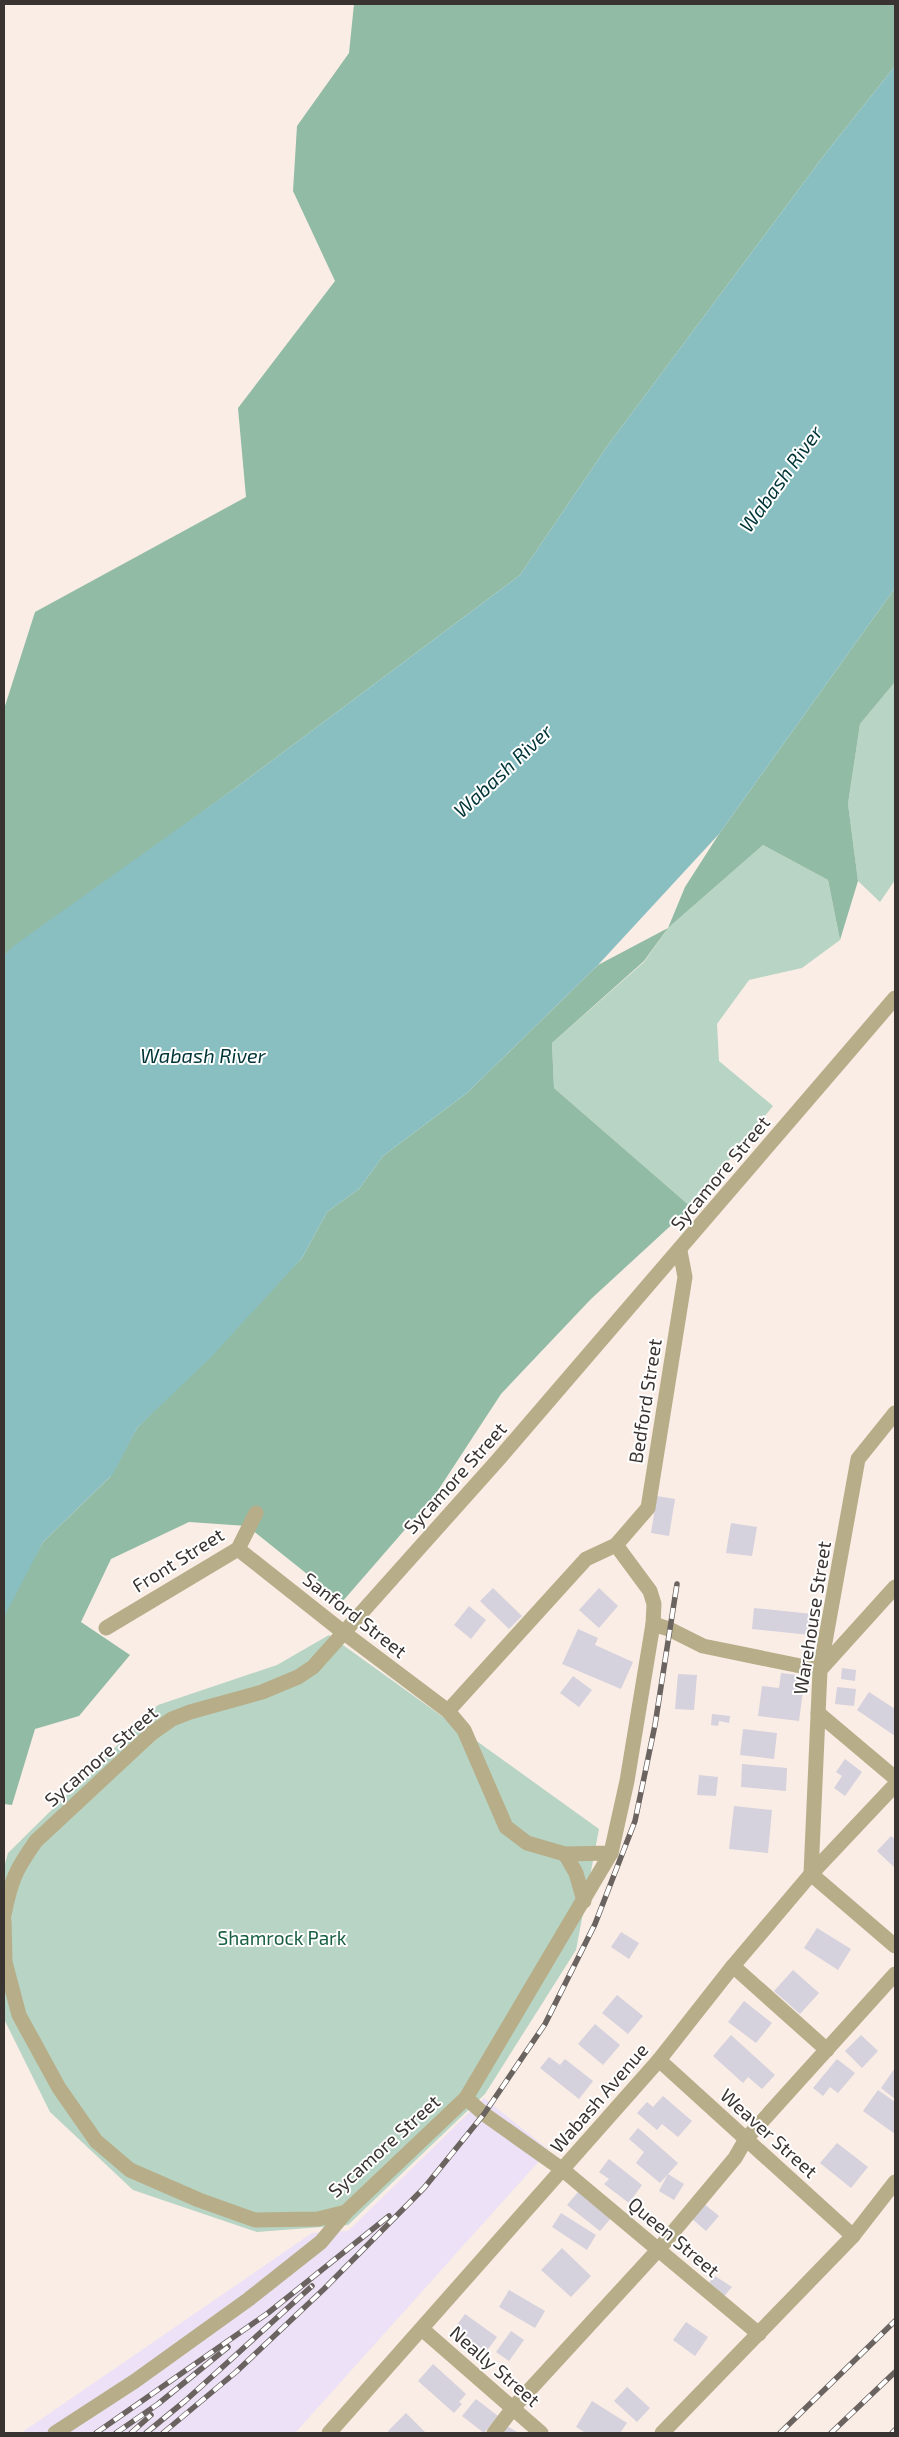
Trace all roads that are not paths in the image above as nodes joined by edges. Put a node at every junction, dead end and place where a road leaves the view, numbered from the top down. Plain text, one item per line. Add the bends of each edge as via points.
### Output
1 (895, 998) edge
2 (680, 1251) junction
3 (895, 1413) edge
4 (256, 1514) dead end
5 (616, 1545) junction
6 (238, 1549) junction
7 (895, 1587) edge
8 (653, 1624) junction
9 (106, 1628) dead end
10 (343, 1632) junction
11 (820, 1670) junction
12 (448, 1712) junction
13 (818, 1713) junction
14 (895, 1778) edge
15 (895, 1785) edge
16 (611, 1853) junction
17 (565, 1854) junction
18 (811, 1874) junction
19 (584, 1901) junction
20 (4, 1915) edge
21 (4, 1921) edge
22 (895, 1946) edge
23 (733, 1966) junction
24 (895, 1974) edge
25 (827, 2050) junction
26 (659, 2060) junction
27 (466, 2098) junction
28 (746, 2139) junction
29 (563, 2170) junction
30 (895, 2182) edge
31 (346, 2212) junction
32 (853, 2236) junction
33 (658, 2250) junction
34 (422, 2329) junction
35 (759, 2334) junction
36 (513, 2408) junction
37 (56, 2433) edge
38 (329, 2433) edge
39 (494, 2433) edge
40 (541, 2433) edge
41 (662, 2433) edge

1 - 2 street, Sycamore Street
2 - 5 street, Bedford Street via 685,1277 648,1508
2 - 10 street, Sycamore Street via 504,1454
3 - 11 street, Warehouse Street via 858,1459
4 - 6 street, Front Street
5 - 8 street via 650,1591 654,1604
5 - 12 street, Bedford Street via 586,1559
6 - 9 street, Front Street
6 - 10 street, Sanford Street
7 - 11 street
8 - 11 street via 703,1646
8 - 16 street, Sycamore Street via 627,1781
10 - 12 street, Sanford Street
10 - 20 street, Sycamore Street via 314,1667 298,1677 262,1692 190,1712 172,1719 152,1733 36,1841 10,1882
11 - 13 street, Warehouse Street
12 - 17 street, Sanford Street via 464,1730 506,1828 527,1843
13 - 14 street
13 - 18 street, Warehouse Street
15 - 18 street, Wabash Avenue
16 - 17 street, Sanford Street
16 - 19 street, Sycamore Street
17 - 19 street via 576,1873
18 - 22 street
18 - 23 street, Wabash Avenue
19 - 27 street, Sycamore Street
21 - 31 street, Sycamore Street via 5,1962 19,2015 59,2088 96,2141 130,2170 255,2220 318,2219
23 - 25 street
23 - 26 street, Wabash Avenue
24 - 25 street
25 - 28 street
26 - 28 street, Weaver Street
26 - 29 street, Wabash Avenue
27 - 29 street, Queen Street
27 - 31 street, Sycamore Street
28 - 32 street, Weaver Street
28 - 33 street via 735,2158
29 - 33 street, Queen Street
29 - 34 street, Wabash Avenue
30 - 32 street
31 - 37 street via 321,2242 256,2295
32 - 35 street
33 - 35 street, Queen Street
33 - 36 street
34 - 36 street, Neally Street
34 - 38 street, Wabash Avenue
35 - 41 street
36 - 39 street
36 - 40 street, Neally Street

